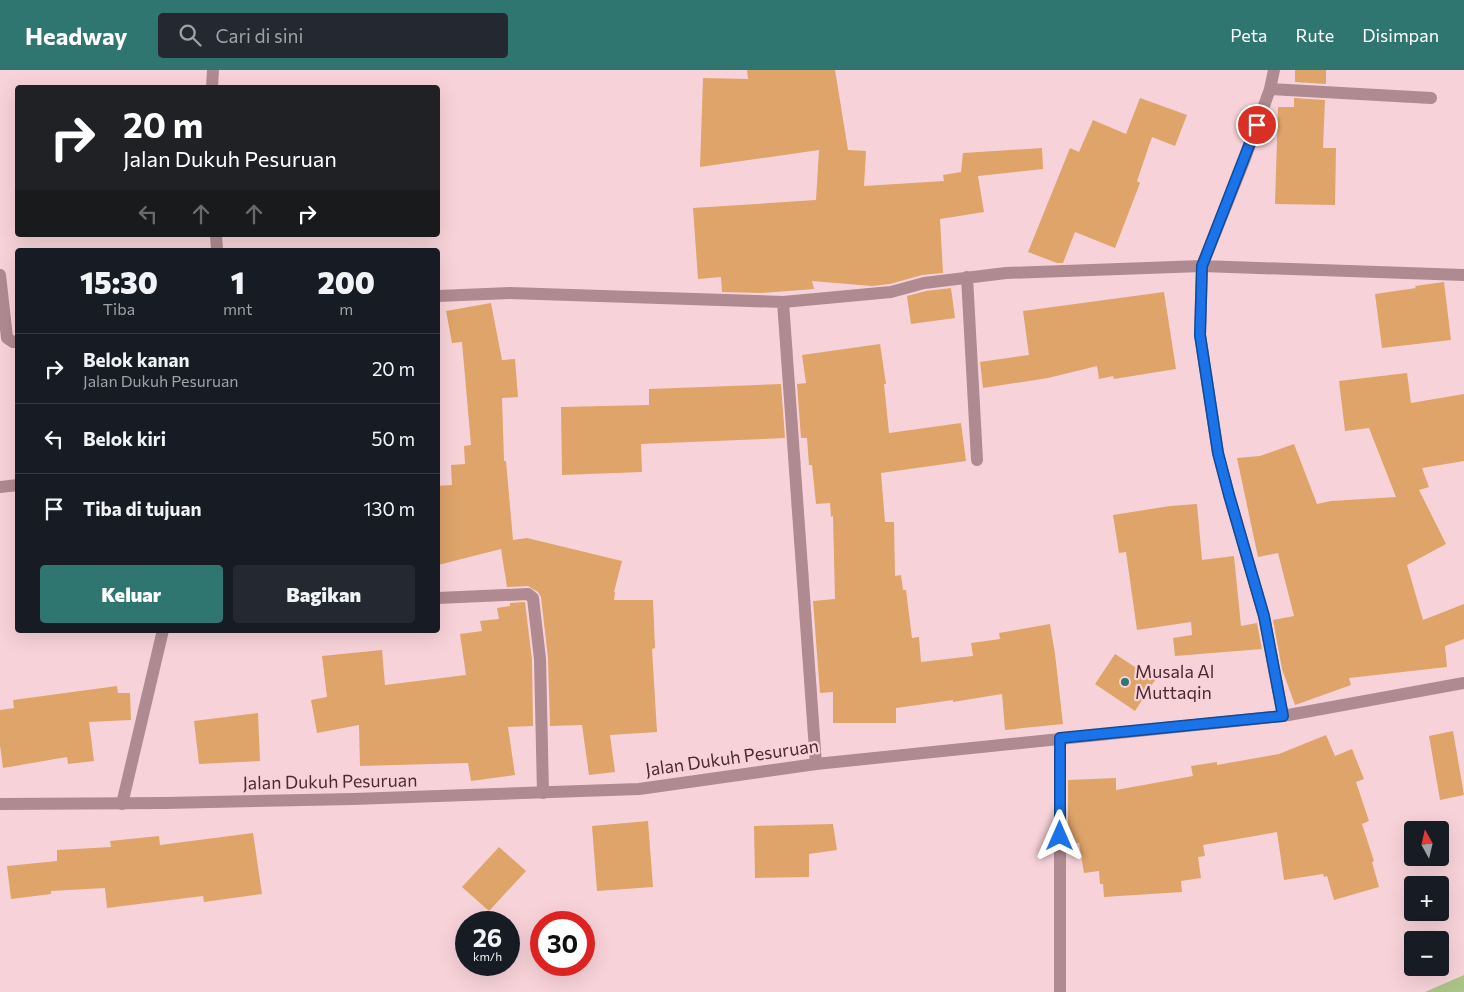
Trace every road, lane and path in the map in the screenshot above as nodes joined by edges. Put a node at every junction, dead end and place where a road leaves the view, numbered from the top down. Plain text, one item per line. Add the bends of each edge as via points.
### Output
1 (212, 70) edge
2 (1274, 70) edge
3 (212, 85) edge
4 (1270, 89) junction
5 (1432, 98) dead end
6 (1202, 266) junction
7 (0, 275) edge
8 (1464, 275) edge
9 (967, 277) junction
10 (440, 296) edge
11 (783, 302) junction
12 (15, 342) edge
13 (977, 460) dead end
14 (15, 485) edge
15 (0, 486) edge
16 (440, 598) edge
17 (162, 633) edge
18 (1464, 683) edge
19 (1283, 716) junction
20 (1060, 738) junction
21 (816, 764) junction
22 (543, 793) junction
23 (0, 804) edge
24 (122, 804) junction
25 (1060, 992) edge

1 - 3 street
2 - 4 street
4 - 5 street
4 - 6 street
6 - 8 street
6 - 9 street
6 - 19 street via 1200,335 1218,453 1264,616
7 - 12 street via 7,338
9 - 11 street via 891,292
9 - 13 street
10 - 11 street via 510,293
11 - 21 street
14 - 15 street
16 - 22 street via 528,594 533,598 540,659
17 - 24 street
18 - 19 street, Jalan Dukuh Pesuruan
19 - 20 street, Jalan Dukuh Pesuruan
20 - 21 street, Jalan Dukuh Pesuruan
20 - 25 street
21 - 22 street, Jalan Dukuh Pesuruan via 639,789
22 - 24 street, Jalan Dukuh Pesuruan
23 - 24 street, Jalan Dukuh Pesuruan

